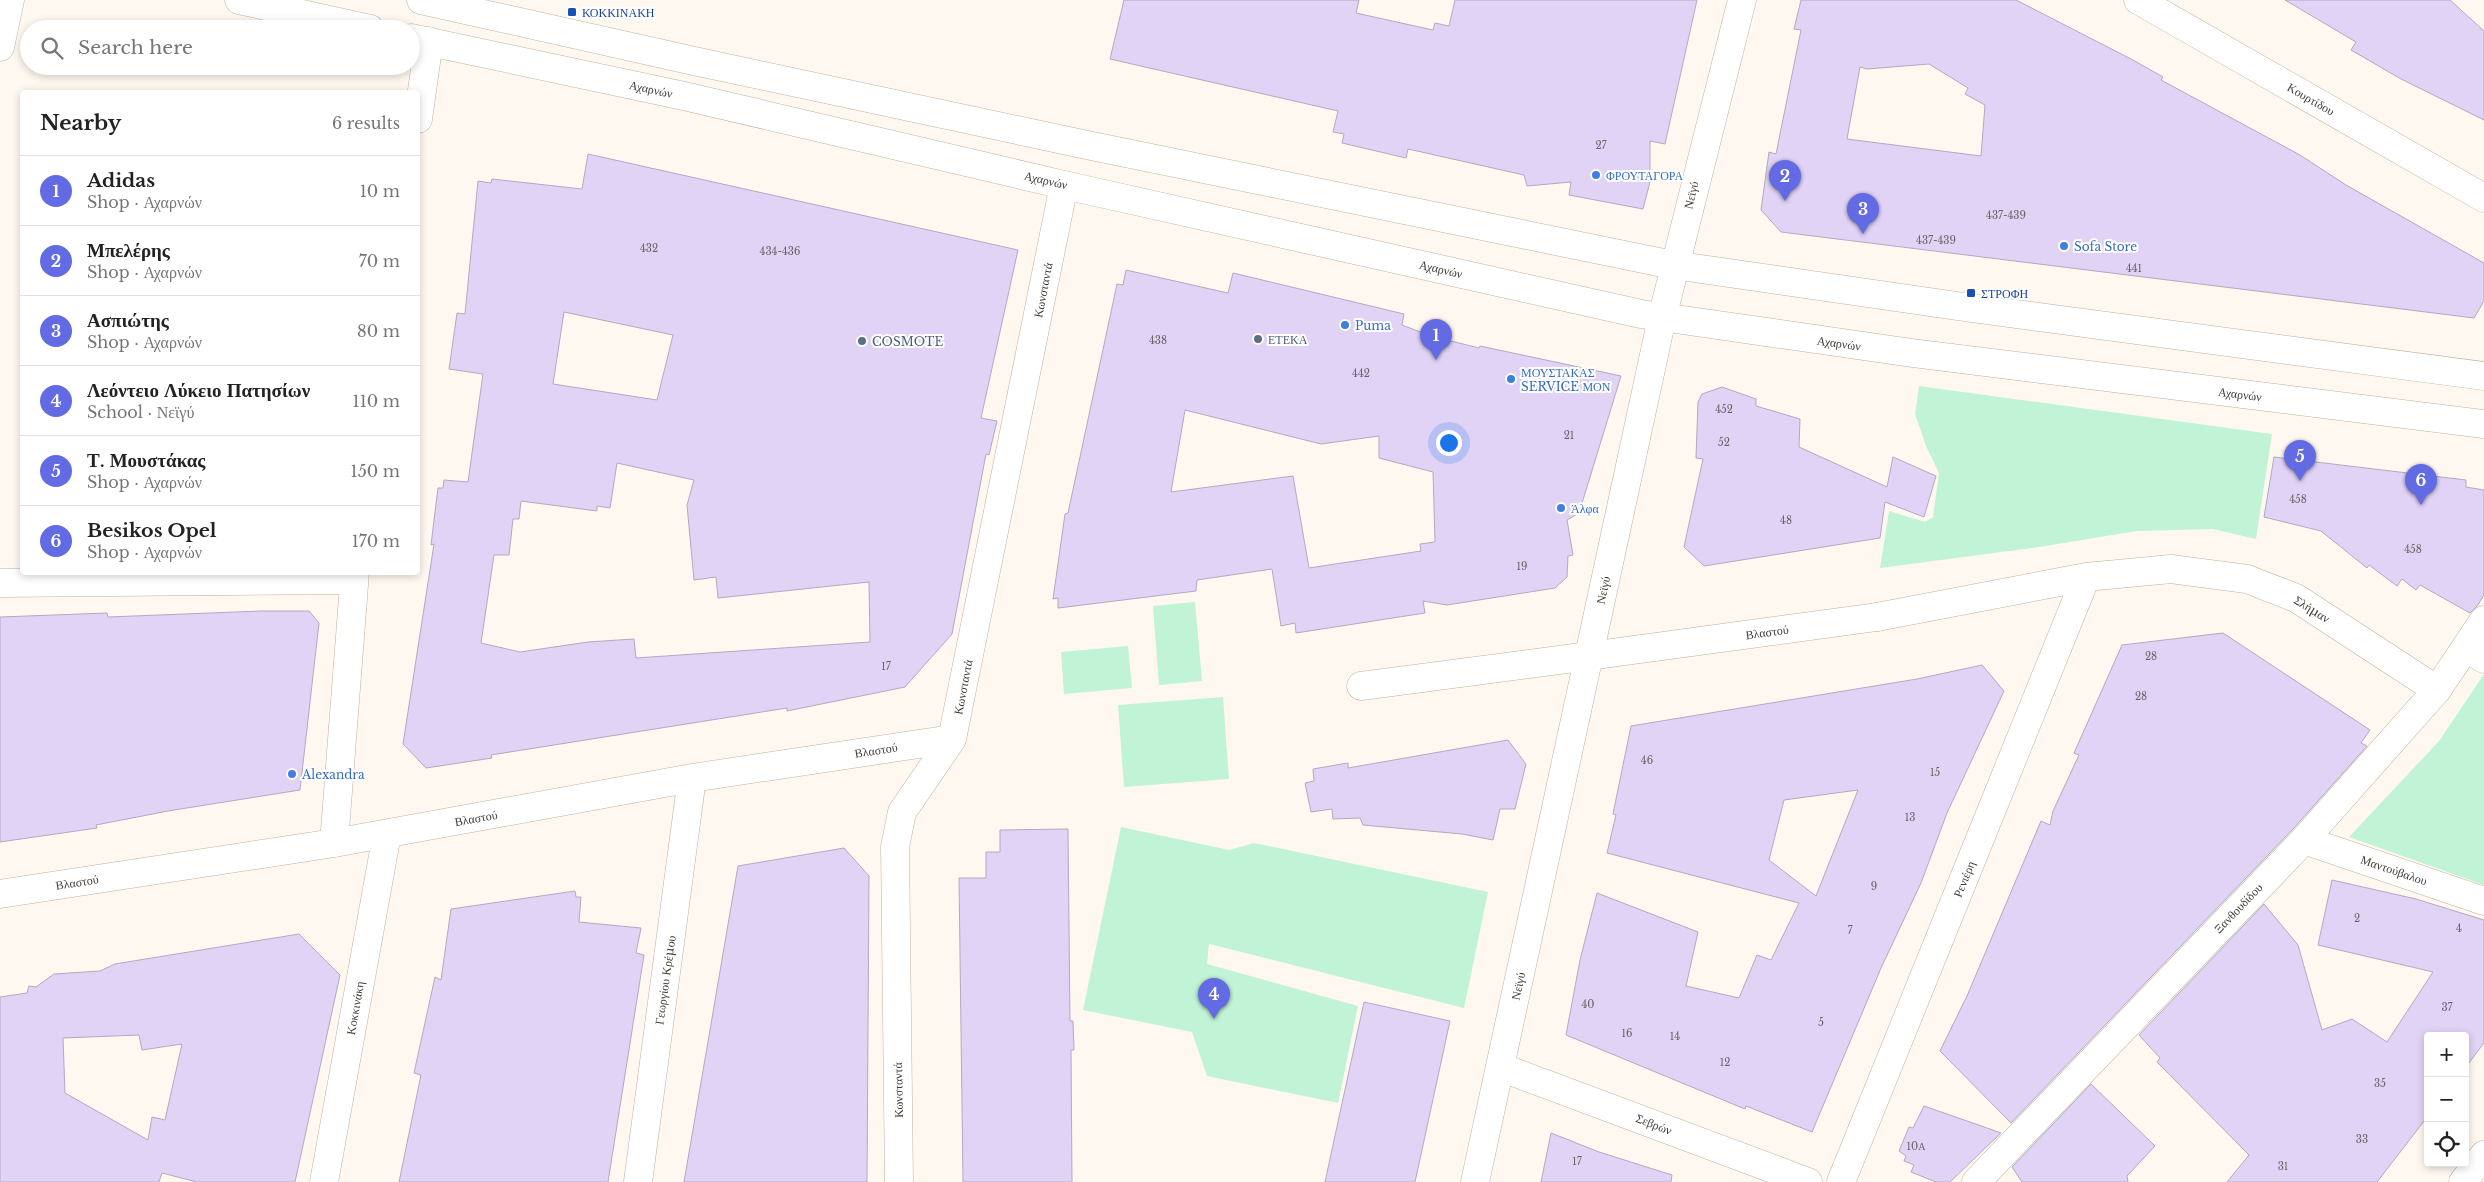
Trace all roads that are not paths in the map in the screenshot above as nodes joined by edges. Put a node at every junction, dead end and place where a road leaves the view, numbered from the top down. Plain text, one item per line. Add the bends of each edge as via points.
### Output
1 (10, 0) edge
2 (239, 0) edge
3 (421, 0) edge
4 (1742, 0) edge
5 (2138, 0) edge
6 (448, 3) edge
7 (329, 20) edge
8 (420, 39) edge
9 (0, 47) edge
10 (419, 75) edge
11 (419, 90) edge
12 (1064, 185) junction
13 (2484, 198) edge
14 (1673, 265) junction
15 (1662, 318) junction
16 (2484, 376) edge
17 (2484, 424) edge
18 (2171, 569) joint
19 (355, 576) edge
20 (2086, 577) junction
21 (0, 583) edge
22 (2484, 620) edge
23 (2475, 653) edge
24 (1588, 656) junction
25 (1361, 686) dead end
26 (2437, 690) junction
27 (952, 738) junction
28 (692, 778) junction
29 (387, 834) junction
30 (2304, 840) junction
31 (334, 843) junction
32 (0, 894) edge
33 (2484, 901) edge
34 (1500, 1067) junction
35 (2484, 1155) edge
36 (324, 1182) edge
37 (638, 1182) edge
38 (898, 1182) edge
39 (1475, 1182) edge
40 (1808, 1182) edge
41 (1841, 1182) edge
42 (1976, 1182) edge
43 (2463, 1182) edge

1 - 9 street
2 - 7 street
3 - 6 street
4 - 14 street, Νεϊγύ
5 - 13 street, Κουρτίδου
6 - 14 street via 703,64
8 - 12 street, Αχαρνών via 684,96
10 - 11 street
12 - 15 street, Αχαρνών
12 - 27 street, Κωνσταντά
14 - 15 street, Νεϊγύ
14 - 16 street
15 - 17 street, Αχαρνών via 1912,353
15 - 24 street, Νεϊγύ
18 - 20 street, Βλαστού
18 - 26 street, Σλήμαν via 2247,579 2274,587
19 - 21 street
19 - 31 street
20 - 24 street, Βλαστού via 1877,617
20 - 41 street, Ρενιέρη
22 - 23 street, Ξανθουδίδου
23 - 26 street, Ξανθουδίδου
24 - 25 street, Βλαστού
24 - 34 street, Νεϊγύ
26 - 30 street, Ξανθουδίδου
27 - 28 street, Βλαστού
27 - 38 street, Κωνσταντά via 902,812 895,848
28 - 29 street, Βλαστού
28 - 37 street, Γεωργίου Κρέμου
29 - 31 street, Βλαστού
29 - 36 street, Κοκκινάκη
30 - 33 street, Μαντούβαλου
30 - 42 street, Ξανθουδίδου
31 - 32 street, Βλαστού
34 - 39 street, Νεϊγύ
34 - 40 street, Σεβρών
35 - 43 street

